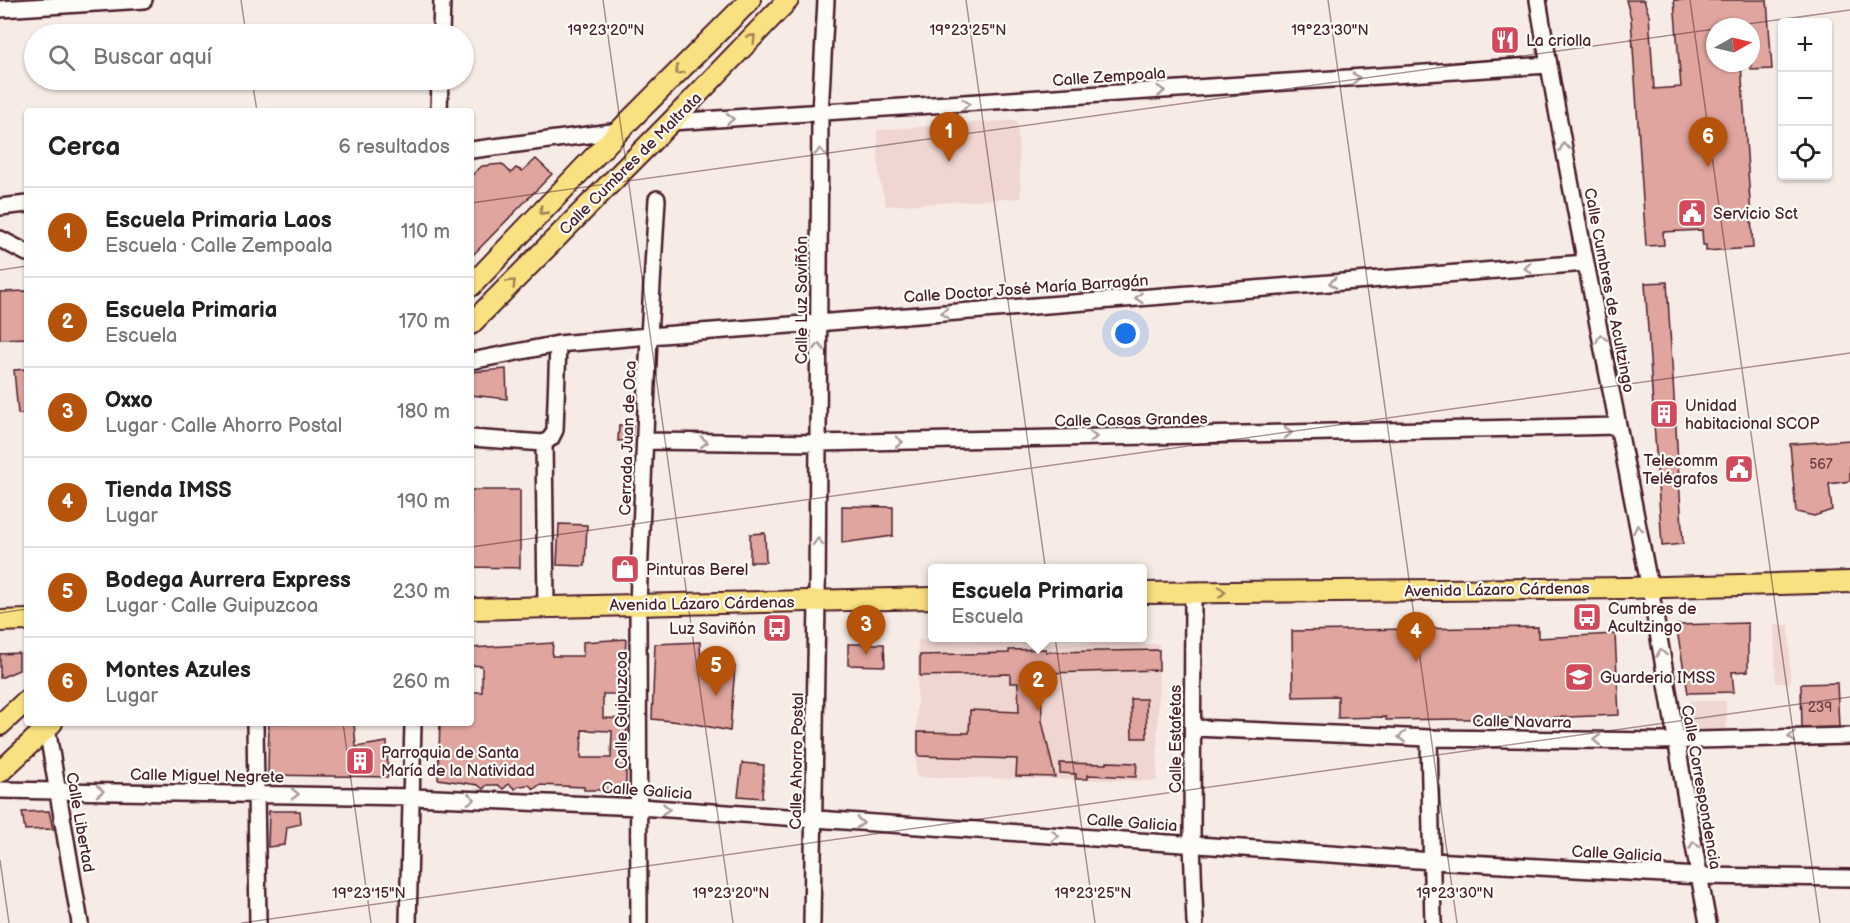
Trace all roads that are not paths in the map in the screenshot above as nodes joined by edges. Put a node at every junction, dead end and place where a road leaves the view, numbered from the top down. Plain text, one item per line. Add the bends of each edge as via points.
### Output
1 (144, 0) edge
2 (442, 0) edge
3 (750, 0) edge
4 (788, 0) edge
5 (826, 0) edge
6 (1539, 0) edge
7 (0, 9) edge
8 (441, 24) edge
9 (1549, 65) junction
10 (440, 90) edge
11 (439, 108) edge
12 (820, 114) junction
13 (672, 122) junction
14 (619, 131) junction
15 (474, 150) edge
16 (657, 199) dead end
17 (24, 204) edge
18 (0, 207) edge
19 (0, 239) edge
20 (24, 251) edge
21 (1586, 263) junction
22 (474, 283) edge
23 (474, 321) edge
24 (819, 322) junction
25 (649, 336) junction
26 (558, 344) junction
27 (474, 360) edge
28 (1618, 426) junction
29 (474, 438) edge
30 (645, 441) junction
31 (544, 443) junction
32 (818, 443) junction
33 (1850, 582) edge
34 (1650, 587) junction
35 (1193, 592) junction
36 (1147, 593) edge
37 (928, 598) edge
38 (817, 601) junction
39 (638, 604) junction
40 (546, 607) junction
41 (474, 609) edge
42 (24, 620) edge
43 (0, 621) edge
44 (24, 703) edge
45 (0, 725) edge
46 (49, 726) edge
47 (50, 726) edge
48 (255, 726) edge
49 (413, 726) edge
50 (1194, 728) junction
51 (1850, 736) edge
52 (1430, 738) junction
53 (1676, 741) junction
54 (0, 772) edge
55 (0, 790) edge
56 (57, 790) junction
57 (257, 794) junction
58 (413, 796) junction
59 (639, 807) junction
60 (813, 820) junction
61 (1192, 844) junction
62 (1433, 861) junction
63 (1699, 876) junction
64 (1850, 878) edge
65 (80, 923) edge
66 (258, 923) edge
67 (408, 923) edge
68 (639, 923) edge
69 (812, 923) edge
70 (1194, 923) edge
71 (1433, 923) edge
72 (1708, 923) edge

1 - 7 street
2 - 8 street
3 -> 14 main road, Calle Cumbres de Maltrata
13 -> 4 main road, Calle Cumbres de Maltrata
5 - 12 street, Calle Luz Saviñón
6 - 9 street, Calle Cumbres de Acultzingo
12 -> 9 street, Calle Zempoala
21 -> 9 street, Calle Cumbres de Acultzingo
10 - 11 street
13 -> 12 street, Calle Zempoala
24 -> 12 street, Calle Luz Saviñón
23 -> 13 main road, Calle Cumbres de Maltrata
14 - 15 street
14 -> 22 main road, Calle Cumbres de Maltrata
16 - 25 street, Cerrada Juan de Oca
17 - 18 street
19 - 20 street
21 -> 24 street, Calle Doctor José María Barragán
28 -> 21 street, Calle Cumbres de Acultzingo
24 - 25 street, Calle Doctor José María Barragán
32 -> 24 street, Calle Luz Saviñón
25 - 26 street, Calle Doctor José María Barragán
25 - 30 street, Cerrada Juan de Oca
26 - 27 street, Calle Doctor José María Barragán
26 - 31 street via 555,430
32 -> 28 street, Calle Casas Grandes
34 -> 28 street, Calle Cumbres de Acultzingo
29 - 31 street
30 -> 32 street, Calle Casas Grandes
30 - 39 street, Cerrada Juan de Oca
31 - 40 street
38 -> 32 street, Calle Luz Saviñón
33 - 34 main road, Avenida Lázaro Cárdenas
35 -> 34 main road, Avenida Lázaro Cárdenas
53 -> 34 street, Calle Correspondencia
35 - 36 main road, Avenida Lázaro Cárdenas
35 - 50 street, Calle Estafetas
37 - 38 main road, Avenida Lázaro Cárdenas
38 - 39 main road, Avenida Lázaro Cárdenas
38 - 60 street, Calle Ahorro Postal
39 - 40 main road, Avenida Lázaro Cárdenas
39 - 59 street, Calle Guipuzcoa
40 - 41 main road, Avenida Lázaro Cárdenas
42 - 43 main road
44 - 45 main road
46 - 54 main road
47 - 56 street, Calle Libertad
48 - 57 street
49 - 58 street
52 -> 50 street, Calle Navarra
50 - 61 street, Calle Estafetas
51 -> 53 street, Calle Navarra
53 -> 52 street, Calle Navarra
52 - 62 street
63 -> 53 street, Calle Correspondencia
55 - 56 street, Calle Miguel Negrete
56 -> 57 street, Calle Miguel Negrete
56 - 65 street, Calle Libertad
57 -> 58 street, Calle Miguel Negrete
57 - 66 street
58 -> 59 street, Calle Galicia
58 - 67 street
59 -> 60 street, Calle Galicia
59 - 68 street, Calle Guipuzcoa
60 -> 61 street, Calle Galicia
60 - 69 street, Calle Ahorro Postal
61 - 62 street, Calle Galicia
61 - 70 street, Calle Estafetas
62 - 63 street, Calle Galicia
62 - 71 street
63 - 64 street, Calle Galicia
63 - 72 street, Calle Correspondencia

